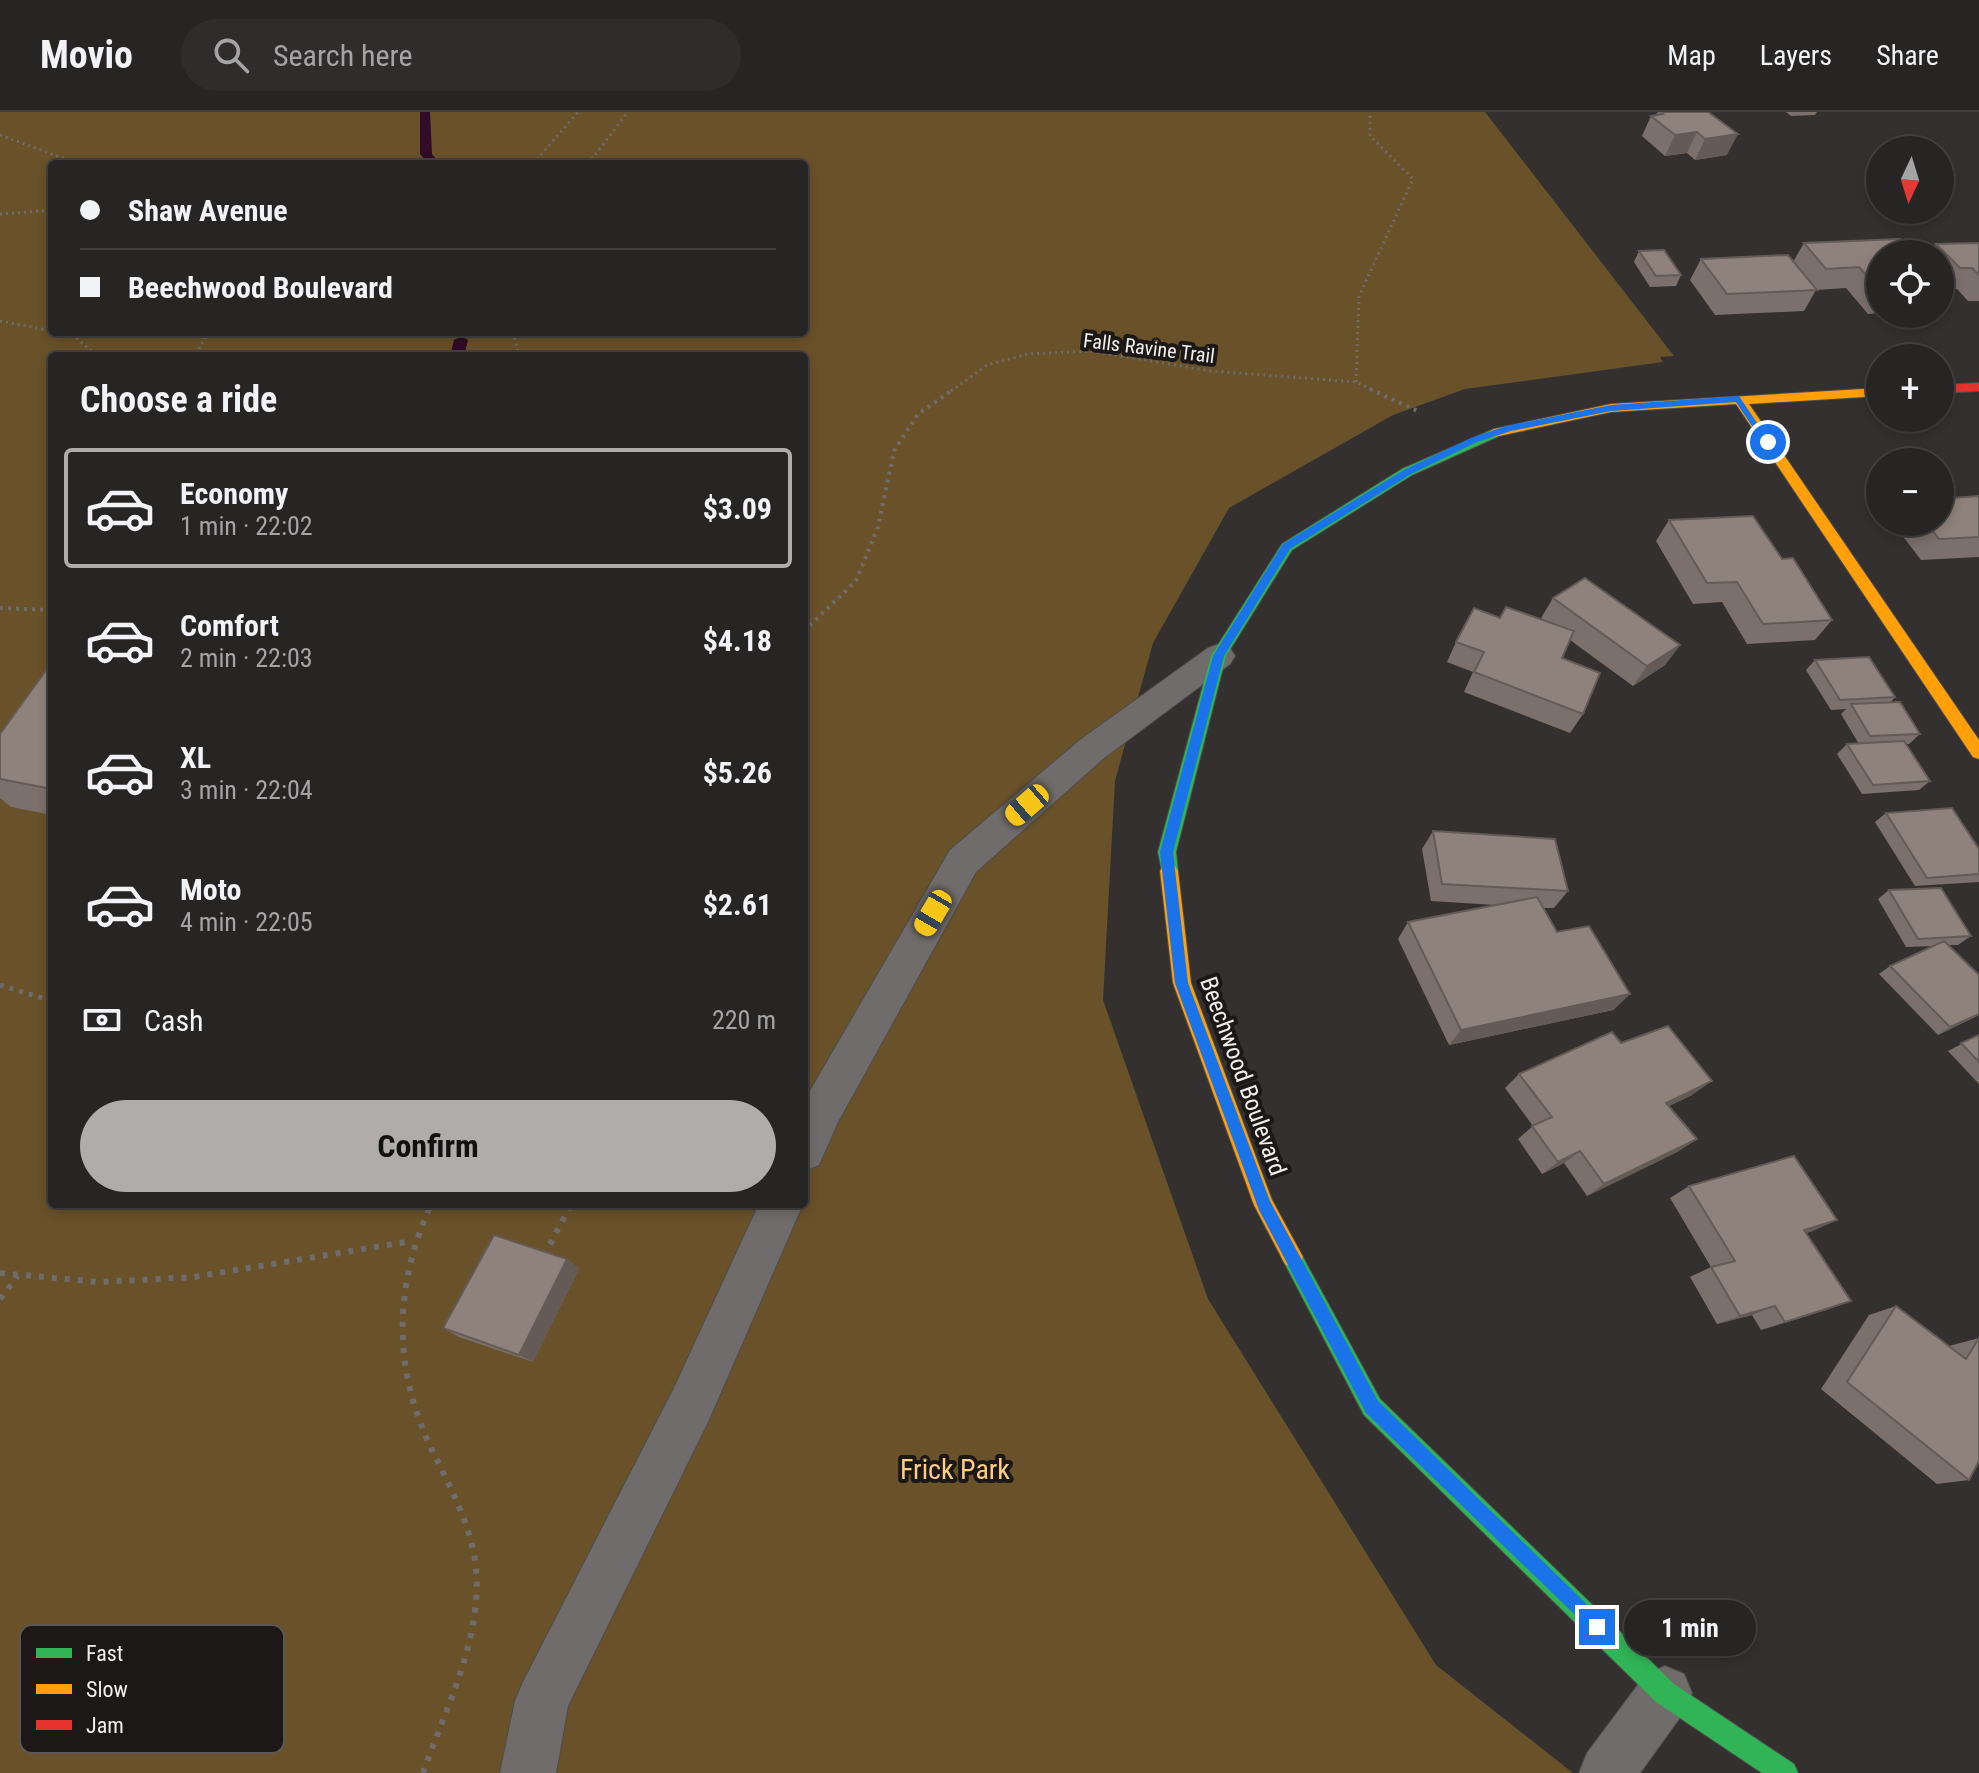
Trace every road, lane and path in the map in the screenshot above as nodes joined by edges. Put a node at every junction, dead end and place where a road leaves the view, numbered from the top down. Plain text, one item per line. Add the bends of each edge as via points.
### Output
1 (578, 112) edge
2 (628, 112) edge
3 (1370, 112) edge
4 (0, 135) edge
5 (68, 160) edge
6 (536, 160) edge
7 (591, 160) edge
8 (48, 210) edge
9 (0, 214) edge
10 (0, 321) edge
11 (48, 330) edge
12 (74, 336) edge
13 (201, 336) edge
14 (92, 352) edge
15 (197, 352) edge
16 (1356, 382) junction
17 (1979, 387) edge
18 (1954, 388) edge
19 (1866, 393) edge
20 (1739, 399) junction
21 (1474, 440) junction
22 (0, 608) edge
23 (48, 610) edge
24 (808, 627) edge
25 (1219, 656) junction
26 (1979, 753) edge
27 (0, 985) edge
28 (48, 1000) edge
29 (808, 1142) edge
30 (429, 1208) edge
31 (569, 1208) edge
32 (779, 1208) edge
33 (412, 1241) junction
34 (543, 1257) edge
35 (0, 1273) edge
36 (19, 1275) junction
37 (0, 1299) edge
38 (1665, 1693) junction
39 (423, 1773) edge
40 (528, 1773) edge
41 (1607, 1773) edge
42 (1785, 1773) edge

1 - 6 path
2 - 7 path
3 - 16 path via 1370,136 1413,179 1359,296
4 - 5 path
8 - 9 path
10 - 11 path
12 - 14 path
13 - 15 path via 205,338
16 - 21 path
16 - 24 path, Falls Ravine Trail via 1212,371 1091,351 1028,354 987,365 918,414 894,451 878,527 856,581
17 - 18 street
19 - 20 street, Beechwood Boulevard
20 - 21 street, Beechwood Boulevard via 1611,408
20 - 26 street
21 - 25 street, Beechwood Boulevard via 1407,472 1287,547
22 - 23 path
25 - 29 lane via 1092,749 963,861
25 - 38 street, Beechwood Boulevard via 1167,852 1182,983 1264,1205 1372,1407
27 - 28 path
30 - 33 path
31 - 34 path
32 - 40 lane via 691,1405 542,1701
33 - 36 path via 194,1277 99,1282
33 - 39 path via 401,1296 400,1342 407,1381 423,1431 470,1530 477,1570 474,1615
35 - 36 path
36 - 37 path
38 - 41 lane
38 - 42 street, Beechwood Boulevard

